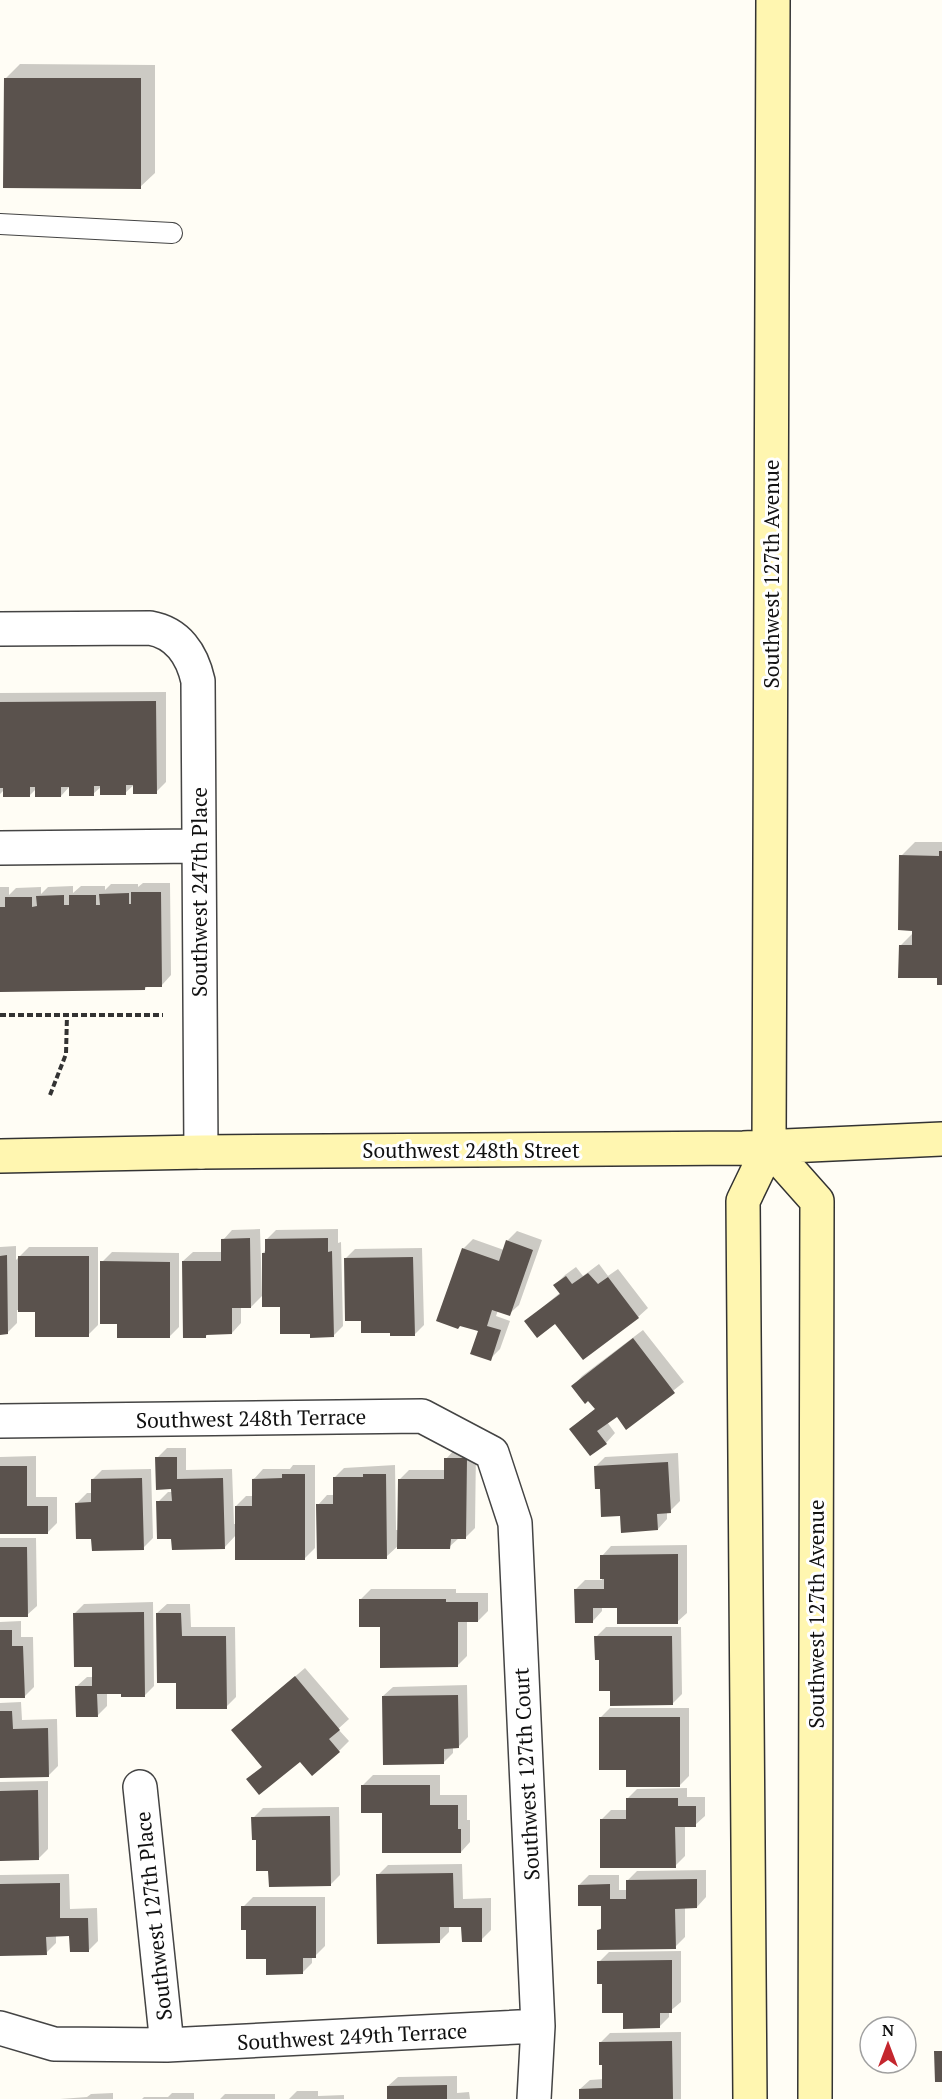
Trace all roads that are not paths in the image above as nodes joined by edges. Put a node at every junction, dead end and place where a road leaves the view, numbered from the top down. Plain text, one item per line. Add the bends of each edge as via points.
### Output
1 (773, 0) edge
2 (0, 224) edge
3 (172, 233) dead end
4 (0, 629) edge
5 (198, 846) junction
6 (0, 848) edge
7 (942, 1139) edge
8 (769, 1147) junction
9 (201, 1152) junction
10 (0, 1156) edge
11 (0, 1420) edge
12 (492, 1453) joint
13 (140, 1787) dead end
14 (538, 2026) junction
15 (0, 2028) edge
16 (167, 2045) junction
17 (534, 2099) edge
18 (750, 2099) edge
19 (814, 2099) edge

1 - 8 street, Southwest 127th Avenue
2 - 3 lane
4 - 5 street, Southwest 247th Place via 144,627 175,638 190,656 198,681
5 - 6 street
5 - 9 street, Southwest 247th Place
7 - 8 street, Southwest 248th Street
8 - 9 street, Southwest 248th Street
8 - 18 street, Southwest 127th Avenue via 743,1201
8 - 19 street, Southwest 127th Avenue via 817,1201
9 - 10 street, Southwest 248th Street
11 - 12 street, Southwest 248th Terrace via 422,1416
12 - 14 street, Southwest 127th Court via 515,1523
13 - 16 street, Southwest 127th Place
14 - 16 street, Southwest 249th Terrace
14 - 17 street, Southwest 127th Court
15 - 16 street, Southwest 249th Terrace via 54,2044

